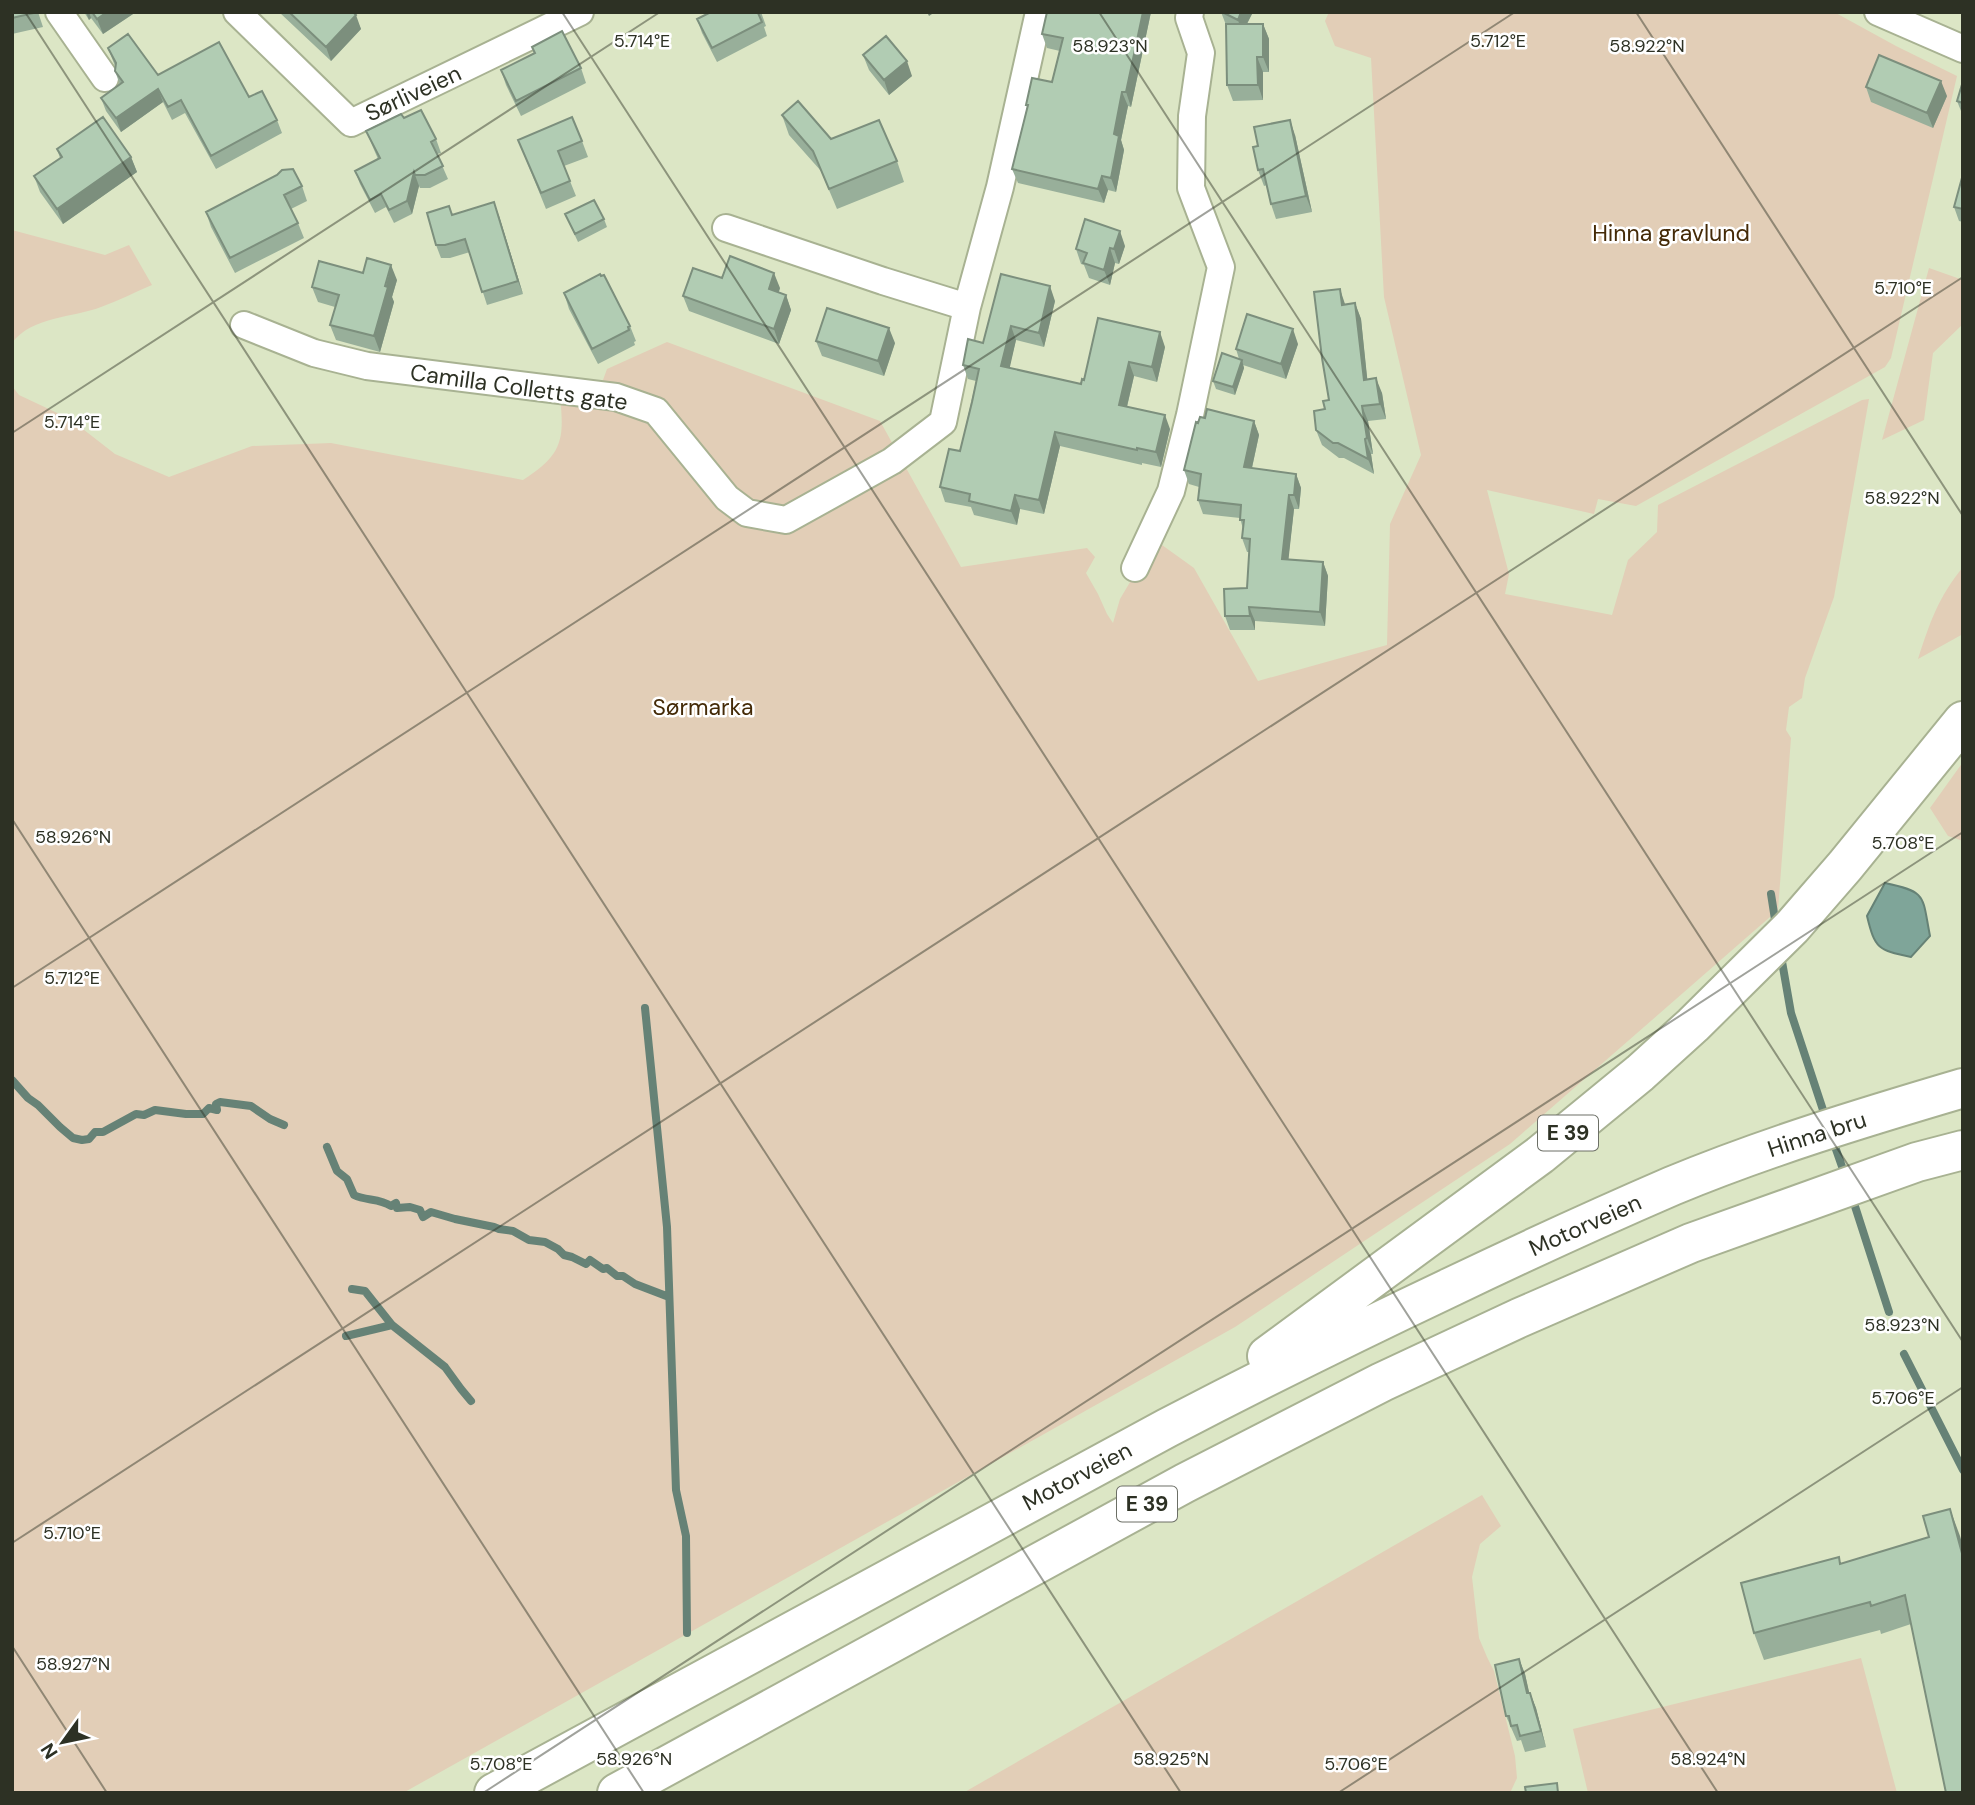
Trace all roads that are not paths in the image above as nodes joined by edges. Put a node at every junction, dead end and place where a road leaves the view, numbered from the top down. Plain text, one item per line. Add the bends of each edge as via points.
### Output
1 (59, 12) edge
2 (237, 12) edge
3 (580, 12) edge
4 (1040, 12) edge
5 (1190, 12) edge
6 (1878, 12) edge
7 (1963, 50) edge
8 (105, 78) dead end
9 (726, 228) dead end
10 (967, 307) junction
11 (244, 324) dead end
12 (1135, 568) dead end
13 (1961, 722) edge
14 (1963, 1088) edge
15 (1963, 1150) edge
16 (1674, 1186) joint
17 (1167, 1428) junction
18 (494, 1793) edge
19 (617, 1793) edge

1 - 8 street
2 - 3 street, Sørliveien via 351,123
4 - 10 street, Camilla Colletts gate
5 - 12 street via 1201,53 1192,116 1191,188 1221,267 1171,491
6 - 7 street
9 - 10 street
10 - 11 street, Camilla Colletts gate via 943,422 892,461 786,520 747,513 727,498 656,411 616,397 367,366 314,353
13 - 17 highway, E 39 via 1792,927 1640,1073 1540,1155
14 - 16 highway, Hinna bru / E 39 via 1770,1149
15 - 19 highway, E 39 via 1691,1243 1382,1382 1185,1483
16 - 17 highway, Motorveien / E 39 via 1534,1247
17 - 18 highway, Motorveien / E 39

